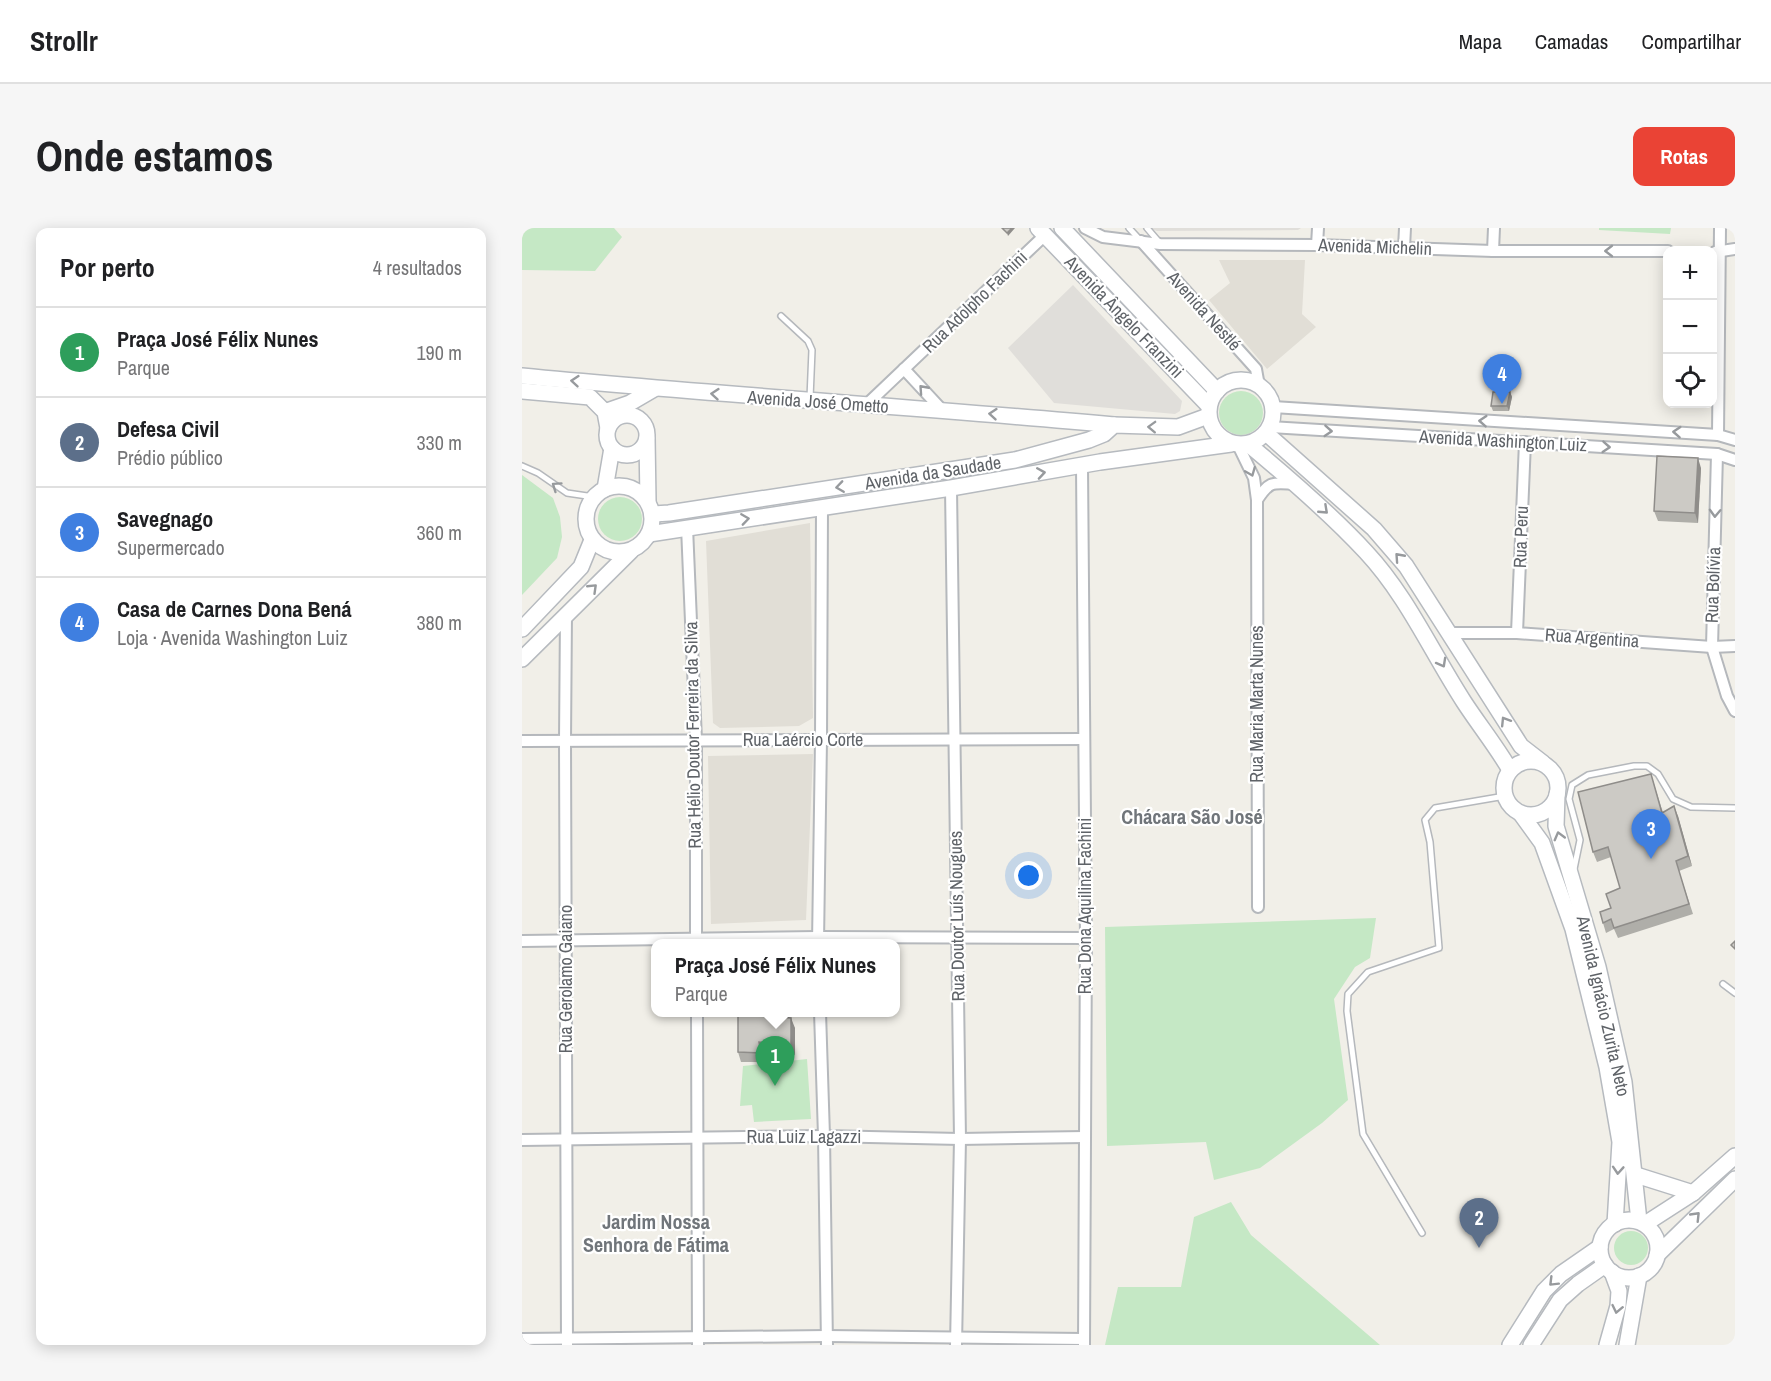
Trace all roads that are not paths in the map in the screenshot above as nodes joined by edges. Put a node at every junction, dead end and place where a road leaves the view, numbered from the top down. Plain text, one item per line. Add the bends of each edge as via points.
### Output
1 (1062, 228) edge
2 (1085, 228) edge
3 (1129, 228) edge
4 (1147, 228) edge
5 (1318, 228) edge
6 (1405, 228) edge
7 (1494, 228) edge
8 (1720, 228) edge
9 (1042, 232) edge
10 (1141, 241) junction
11 (1160, 244) junction
12 (1317, 245) junction
13 (1717, 246) edge
14 (1404, 248) junction
15 (1735, 249) edge
16 (1493, 251) junction
17 (1663, 251) edge
18 (1717, 252) edge
19 (1717, 300) edge
20 (781, 316) dead end
21 (904, 369) junction
22 (522, 376) edge
23 (629, 386) junction
24 (1259, 386) junction
25 (654, 389) junction
26 (522, 391) edge
27 (1217, 391) junction
28 (810, 402) junction
29 (630, 403) junction
30 (865, 406) junction
31 (1273, 407) junction
32 (942, 410) junction
33 (1209, 411) junction
34 (605, 412) junction
35 (608, 428) junction
36 (646, 430) junction
37 (1109, 430) junction
38 (1268, 430) junction
39 (1718, 435) junction
40 (1089, 440) junction
41 (1735, 440) edge
42 (1524, 442) junction
43 (1239, 444) junction
44 (612, 448) junction
45 (1717, 454) junction
46 (1735, 460) edge
47 (1100, 462) junction
48 (522, 465) edge
49 (1082, 466) junction
50 (1295, 484) junction
51 (951, 488) junction
52 (599, 493) junction
53 (1257, 500) junction
54 (650, 507) junction
55 (822, 508) junction
56 (687, 527) junction
57 (649, 534) junction
58 (592, 540) junction
59 (631, 551) junction
60 (567, 613) junction
61 (522, 630) edge
62 (1449, 633) junction
63 (1517, 633) junction
64 (1735, 646) edge
65 (1712, 647) junction
66 (522, 659) edge
67 (1735, 711) edge
68 (954, 739) junction
69 (1084, 739) junction
70 (696, 740) junction
71 (822, 740) junction
72 (522, 741) edge
73 (565, 741) junction
74 (1543, 764) junction
75 (1510, 770) junction
76 (1557, 794) junction
77 (1504, 796) junction
78 (1735, 808) edge
79 (1521, 814) junction
80 (1570, 876) junction
81 (1258, 907) dead end
82 (1086, 938) junction
83 (696, 939) edge
84 (818, 939) edge
85 (900, 939) edge
86 (957, 939) junction
87 (566, 940) junction
88 (522, 941) edge
89 (651, 941) edge
90 (1723, 984) dead end
91 (1735, 993) edge
92 (697, 1017) edge
93 (820, 1017) edge
94 (825, 1136) junction
95 (1085, 1137) junction
96 (698, 1138) junction
97 (960, 1139) junction
98 (522, 1140) edge
99 (566, 1140) junction
100 (1735, 1156) edge
101 (1636, 1175) junction
102 (1735, 1179) edge
103 (1693, 1193) junction
104 (1642, 1223) junction
105 (1615, 1224) junction
106 (1422, 1233) dead end
107 (1600, 1247) junction
108 (1658, 1255) junction
109 (1608, 1269) junction
110 (1639, 1276) junction
111 (522, 1339) edge
112 (827, 1340) edge
113 (698, 1341) edge
114 (956, 1341) edge
115 (567, 1342) edge
116 (1084, 1342) edge
117 (1510, 1345) edge
118 (1531, 1345) edge
119 (1606, 1345) edge
120 (1626, 1345) edge

1 - 27 main road, Avenida Ângelo Franzini
2 - 10 street, Avenida Michelin via 1102,237
3 - 10 lane
4 - 11 lane
5 - 12 street
6 - 14 street
7 - 16 street
8 - 13 street
9 - 21 street, Rua Adolpho Fachini
9 - 33 main road, Avenida Ângelo Franzini
10 - 11 street, Avenida Michelin
10 - 24 street, Avenida Nestlé via 1256,369
11 - 12 street, Avenida Michelin
12 - 14 street, Avenida Michelin
14 - 16 street, Avenida Michelin
15 - 18 street
17 -> 16 street, Avenida Michelin
19 - 39 street
20 - 28 lane via 808,341 812,351
21 - 30 street, Rua Adolpho Fachini
32 -> 21 street
23 -> 22 main road, Avenida José Ometto
23 - 25 main road, Avenida José Ometto
23 - 29 main road
24 - 27 main road via 1232,381
24 - 31 main road
28 -> 25 main road, Avenida José Ometto
25 - 29 main road
26 - 34 main road via 590,397
27 - 33 main road
28 - 30 main road, Avenida José Ometto
29 - 34 main road
29 - 36 main road
30 - 32 main road, Avenida José Ometto
31 - 38 main road
39 -> 31 street, Avenida Washington Luiz
37 -> 32 main road, Avenida José Ometto
33 -> 37 main road, Avenida da Saudade via 1178,428
33 - 43 main road via 1216,433
34 - 35 main road
35 - 36 main road via 622,415 635,416
35 - 44 main road
36 - 44 main road via 642,448 631,454
36 - 54 main road
37 - 40 main road, Avenida da Saudade
37 - 47 main road
38 -> 42 street, Avenida Washington Luiz
38 - 43 main road via 1258,440
62 -> 38 main road via 1406,566 1374,530
39 - 41 street, Avenida Washington Luiz
40 - 49 main road
40 -> 54 main road, Avenida da Saudade via 1015,460 669,513 654,514
42 -> 45 street, Avenida Washington Luiz
42 - 63 street, Rua Peru
43 - 47 main road, Avenida da Saudade
43 - 50 main road
43 -> 53 street, Rua Maria Marta Nunes via 1254,478
44 - 52 main road
45 - 46 street, Avenida Washington Luiz
45 -> 65 street, Rua Bolívia
47 - 49 main road, Avenida da Saudade
52 -> 48 lane via 567,493
51 -> 49 main road, Avenida da Saudade
49 - 69 street, Rua Dona Aquilina Fachini
50 - 53 street via 1272,483
50 -> 75 main road via 1362,547 1398,591
51 - 55 main road, Avenida da Saudade
51 - 68 street, Rua Doutor Luís Nougues
52 - 54 main road via 624,486 633,489
52 - 58 main road via 585,518
53 - 81 street, Rua Maria Marta Nunes
54 - 57 main road
56 -> 55 main road, Avenida da Saudade
55 - 71 street
56 - 57 main road, Avenida da Saudade
56 - 70 street, Rua Hélio Doutor Ferreira da Silva
57 - 59 main road
58 - 59 main road via 610,552
58 - 61 main road via 581,567
60 -> 59 main road
60 - 66 main road
60 - 73 street, Rua Gerolamo Gaiano
62 - 63 street, Rua Argentina
74 -> 62 main road via 1521,746
63 - 65 street, Rua Argentina
64 - 65 street, Rua Argentina
65 - 67 street, Rua Bolívia
68 - 69 street, Rua Laércio Corte
68 - 71 street, Rua Laércio Corte
68 - 86 street, Rua Doutor Luís Nougues
69 - 82 street, Rua Dona Aquilina Fachini
70 - 71 street, Rua Laércio Corte
70 - 73 street, Rua Laércio Corte
70 - 83 street, Rua Hélio Doutor Ferreira da Silva
71 - 84 street
72 - 73 street, Rua Laércio Corte
73 - 87 street, Rua Gerolamo Gaiano
74 - 75 main road via 1525,761
74 - 76 main road via 1556,776
75 - 77 main road via 1505,778
76 - 79 main road via 1548,809
80 -> 76 main road, Avenida Ignácio Zurita Neto via 1556,826
77 - 79 main road
77 - 106 lane via 1435,808 1425,820 1438,948 1368,972 1348,993 1363,1134
78 - 80 lane via 1691,807 1673,799 1658,774 1647,766 1588,776 1572,785 1569,799 1580,840
79 -> 105 main road, Avenida Ignácio Zurita Neto via 1542,843 1573,929 1607,1067 1620,1142
80 - 101 main road, Avenida Ignácio Zurita Neto via 1598,967 1624,1082
82 - 86 street
82 - 95 street, Rua Dona Aquilina Fachini
85 - 86 street
86 - 97 street, Rua Doutor Luís Nougues
87 - 88 street
87 - 89 street
87 - 99 street, Rua Gerolamo Gaiano
90 - 91 lane
92 - 96 street
93 - 94 street
94 - 96 street, Rua Luiz Lagazzi
94 - 97 street, Rua Luiz Lagazzi
94 - 112 street
95 - 97 street, Rua Luiz Lagazzi
95 - 116 street, Rua Dona Aquilina Fachini
96 - 99 street, Rua Luiz Lagazzi
96 - 113 street
97 - 114 street, Rua Doutor Luís Nougues
98 - 99 street, Rua Luiz Lagazzi
99 - 115 street, Rua Gerolamo Gaiano
100 - 103 main road
101 - 103 main road
101 - 104 main road, Avenida Ignácio Zurita Neto
108 -> 102 main road
103 - 104 main road
104 - 105 main road via 1631,1220
104 - 108 main road via 1656,1238
105 - 107 main road via 1607,1230
107 - 109 main road
107 -> 117 main road via 1544,1291
108 - 110 main road via 1648,1272
109 - 110 main road via 1620,1277
109 - 118 main road via 1578,1284 1560,1300
109 -> 119 main road via 1619,1291
110 - 120 main road
111 - 115 street
112 - 113 street
112 - 114 street
113 - 115 street
114 - 116 street

